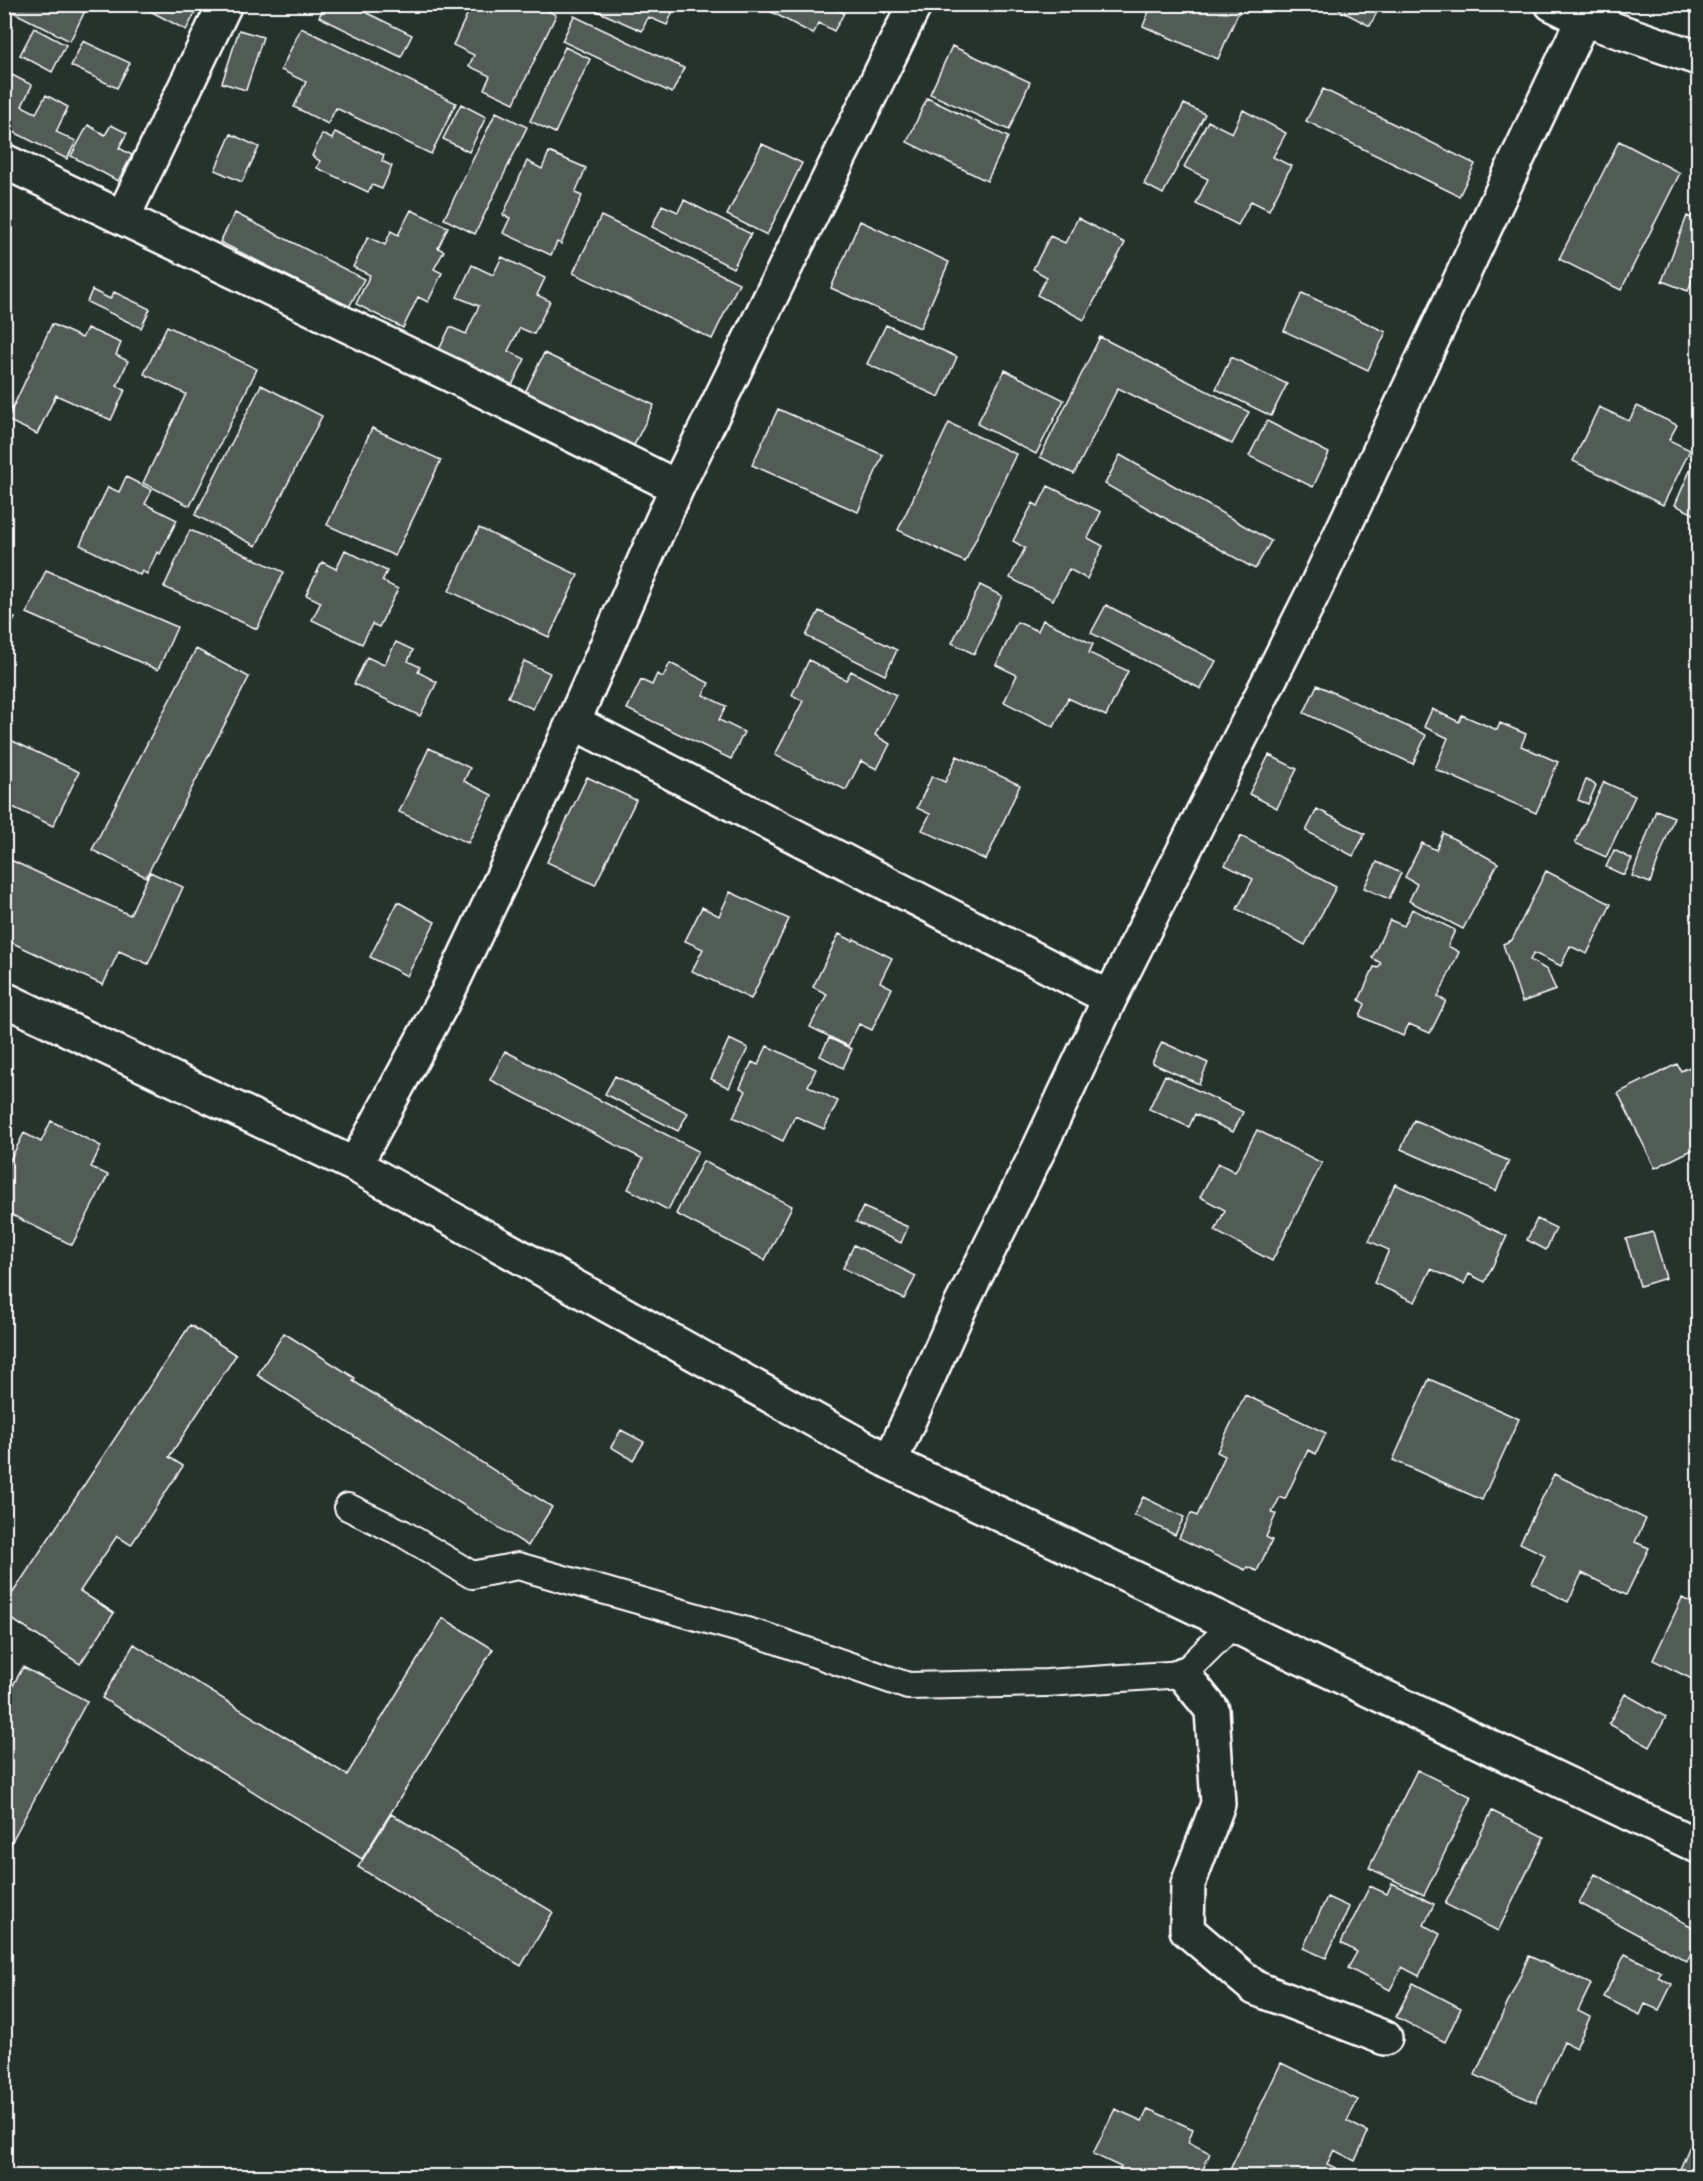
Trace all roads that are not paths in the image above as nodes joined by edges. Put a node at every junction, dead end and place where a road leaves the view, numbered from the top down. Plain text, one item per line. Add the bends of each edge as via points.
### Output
1 (225, 4) edge
2 (915, 4) edge
3 (1552, 4) edge
4 (1583, 20) junction
5 (1698, 58) edge
6 (4, 161) edge
7 (123, 217) junction
8 (677, 487) junction
9 (573, 722) junction
10 (1110, 998) junction
11 (4, 999) edge
12 (355, 1164) junction
13 (890, 1462) junction
14 (348, 1507) dead end
15 (1232, 1624) junction
16 (1183, 1674) junction
17 (1698, 1846) edge
18 (1385, 2038) dead end

1 - 7 street
2 - 8 street
3 - 4 street
4 - 5 street
4 - 10 street via 1314,591
6 - 7 street
7 - 8 street
8 - 9 street
9 - 10 street
9 - 12 street via 447,994
10 - 13 street via 960,1307
11 - 12 street
12 - 13 street
13 - 15 street
14 - 16 lane via 402,1533 472,1575 518,1566 764,1636 908,1686 1047,1683
15 - 16 lane
15 - 17 street
16 - 18 street via 1212,1710 1218,1804 1188,1884 1186,1930 1255,1989

